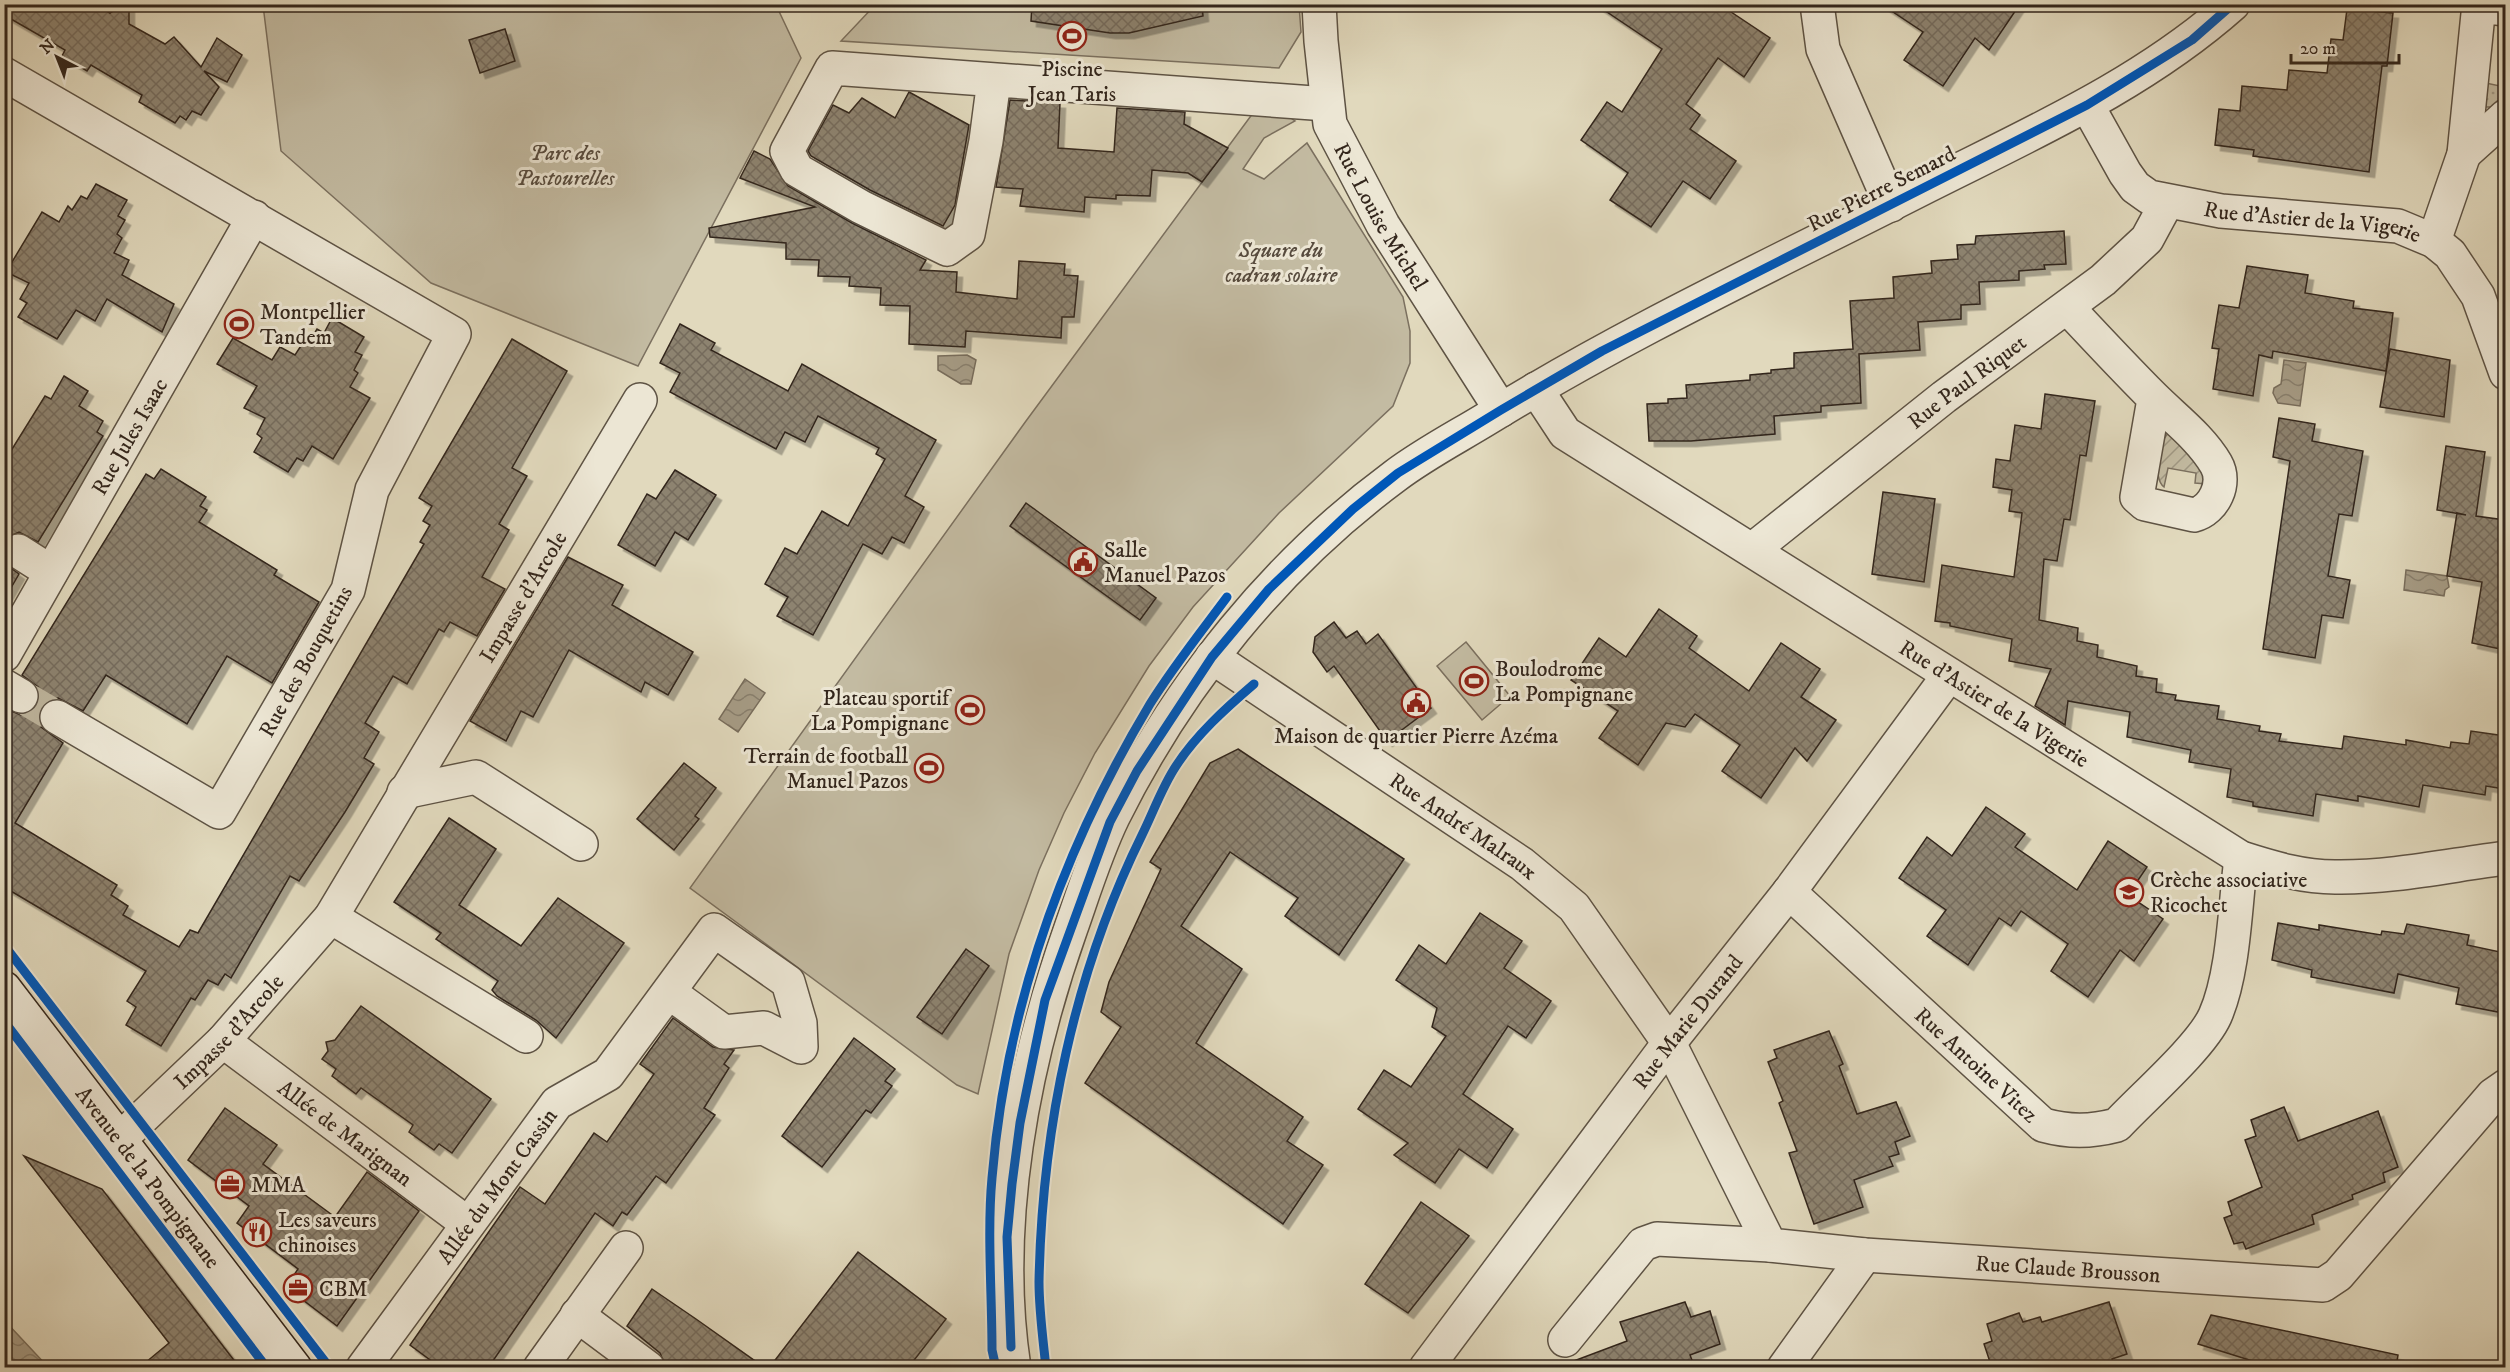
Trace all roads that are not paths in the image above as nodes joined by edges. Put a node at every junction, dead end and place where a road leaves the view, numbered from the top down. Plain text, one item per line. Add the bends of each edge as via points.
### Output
1 (1320, 4) edge
2 (1817, 4) edge
3 (2233, 4) edge
4 (2505, 9) edge
5 (4, 74) edge
6 (994, 80) junction
7 (1327, 104) junction
8 (2087, 105) junction
9 (2505, 116) edge
10 (2464, 154) junction
11 (2167, 202) junction
12 (1891, 205) junction
13 (255, 218) junction
14 (2434, 241) junction
15 (2068, 308) junction
16 (2505, 373) edge
17 (1536, 389) junction
18 (2154, 399) dead end
19 (640, 400) dead end
20 (1501, 410) junction
21 (1752, 550) junction
22 (18, 552) dead end
23 (51, 572) junction
24 (4, 654) edge
25 (1212, 657) junction
26 (1949, 675) junction
27 (57, 717) tunnel mouth
28 (404, 792) junction
29 (581, 844) dead end
30 (2241, 858) junction
31 (2505, 858) edge
32 (1789, 892) junction
33 (331, 917) junction
34 (4, 987) edge
35 (670, 993) dead end
36 (526, 1036) dead end
37 (223, 1041) junction
38 (1669, 1043) junction
39 (2505, 1086) edge
40 (120, 1139) junction
41 (468, 1224) junction
42 (1770, 1245) junction
43 (626, 1248) dead end
44 (1865, 1255) junction
45 (577, 1315) junction
46 (1565, 1340) dead end
47 (379, 1361) edge
48 (295, 1368) edge
49 (540, 1368) edge
50 (648, 1368) edge
51 (1014, 1368) edge
52 (1426, 1368) edge
53 (1784, 1368) edge

1 - 7 street, Rue Louise Michel
2 - 12 street via 1823,49
3 - 8 street, Rue Pierre Semard via 2192,40
4 - 10 street via 2488,7 2478,14
5 - 13 street
6 - 6 street via 968,234 947,249 797,170 787,151 832,68
6 - 7 street
7 - 20 street, Rue Louise Michel via 1330,124 1383,225
8 - 11 street, Rue d'Astier de la Vigerie via 2135,187 2149,197
8 - 12 street, Rue Pierre Semard
9 - 10 street
10 - 14 street
11 - 14 street, Rue d'Astier de la Vigerie via 2221,211 2398,226
11 - 15 street, Rue Paul Riquet via 2147,240
12 - 17 street, Rue Pierre Semard via 1602,351
13 - 23 street, Rue Jules Isaac
13 - 27 street, Rue des Bouquetins via 454,334 372,490 348,590 219,812
14 - 16 street, Rue d'Astier de la Vigerie via 2450,254 2473,288
15 - 18 street
15 - 21 street, Rue Paul Riquet via 1944,398
17 - 20 street, Rue Pierre Semard
17 - 21 street, Rue d'Astier de la Vigerie via 1565,433
19 - 28 street, Impasse d'Arcole
20 - 25 street, Rue Pierre Semard via 1398,473 1353,509 1269,589
21 - 26 street, Rue d'Astier de la Vigerie
22 - 23 street
23 - 24 street, Rue Jules Isaac
25 - 38 street, Rue André Malraux via 1522,864 1574,907
25 - 51 street, Rue Pierre Semard via 1137,771 1110,822 1046,1000 1020,1122 1007,1238
26 - 30 street, Rue d'Astier de la Vigerie
26 - 32 street, Rue Marie Durand
28 - 29 street via 476,777
28 - 33 street, Impasse d'Arcole
30 - 31 street, Rue d'Astier de la Vigerie via 2286,872 2336,877
30 - 32 street, Rue Antoine Vitez via 2225,985 2214,1017 2201,1038 2116,1125 2097,1130 2068,1131 2043,1125
32 - 38 street, Rue Marie Durand
33 - 36 street
33 - 37 street, Impasse d'Arcole
34 - 40 street, Avenue de la Pompignane
35 - 41 street, Allée du Mont Cassin via 608,1074 556,1103
37 - 40 street, Impasse d'Arcole
37 - 41 street, Allée de Marignan
38 - 42 street
38 - 52 street, Rue Marie Durand
39 - 44 street, Rue Claude Brousson via 2493,1095 2338,1275 2324,1284
40 - 48 street, Avenue de la Pompignane
41 - 47 street, Allée du Mont Cassin
42 - 44 street, Rue Claude Brousson
42 - 46 street, Rue Claude Brousson via 1657,1239 1643,1244
43 - 45 street
44 - 53 street
45 - 49 street
45 - 50 street

